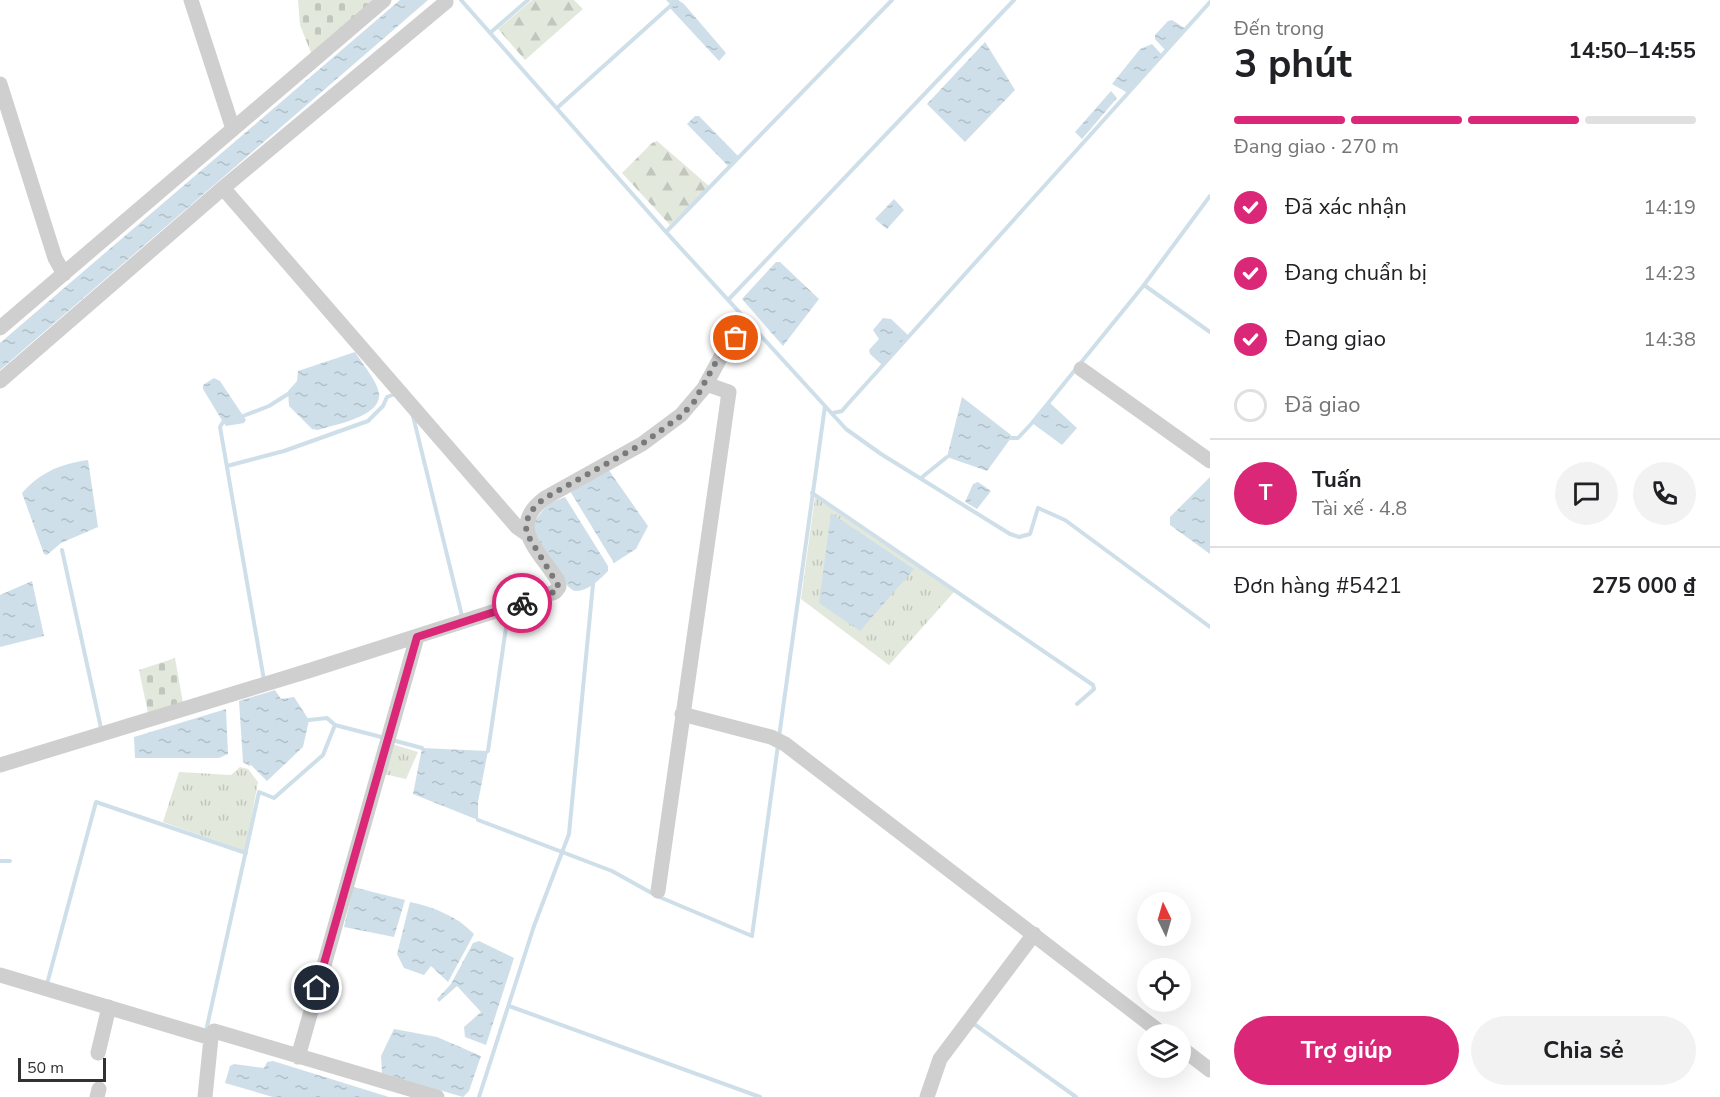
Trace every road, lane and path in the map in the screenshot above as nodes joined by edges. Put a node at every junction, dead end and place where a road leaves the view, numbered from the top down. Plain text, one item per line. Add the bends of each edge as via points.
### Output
1 (191, 0) edge
2 (384, 0) edge
3 (446, 2) dead end
4 (369, 6) edge
5 (0, 84) edge
6 (233, 129) junction
7 (223, 188) junction
8 (64, 274) junction
9 (748, 325) dead end
10 (0, 328) edge
11 (1081, 369) dead end
12 (0, 381) edge
13 (706, 384) junction
14 (1210, 461) edge
15 (527, 534) junction
16 (417, 637) junction
17 (682, 714) junction
18 (0, 765) edge
19 (658, 891) dead end
20 (1034, 934) junction
21 (0, 975) edge
22 (110, 1007) junction
23 (1150, 1024) edge
24 (211, 1038) junction
25 (98, 1053) dead end
26 (1191, 1055) edge
27 (298, 1057) junction
28 (1210, 1070) edge
29 (205, 1097) edge
30 (436, 1097) edge
31 (927, 1097) edge

1 - 6 street
2 - 4 street
3 - 7 street
4 - 6 street
5 - 8 street via 55,258
6 - 8 street
7 - 12 street
7 - 15 street
8 - 10 street
9 - 13 street via 717,360
11 - 14 street
13 - 15 street via 694,402 661,431 538,503 526,524
13 - 17 street via 729,392
15 - 16 street via 558,581 558,589
16 - 18 street
16 - 27 street
17 - 19 street
17 - 20 street via 785,744
20 - 23 street
20 - 31 street via 940,1059
21 - 22 street
22 - 24 street
22 - 25 street
24 - 27 street via 214,1031
24 - 29 street
26 - 28 street
27 - 30 street

